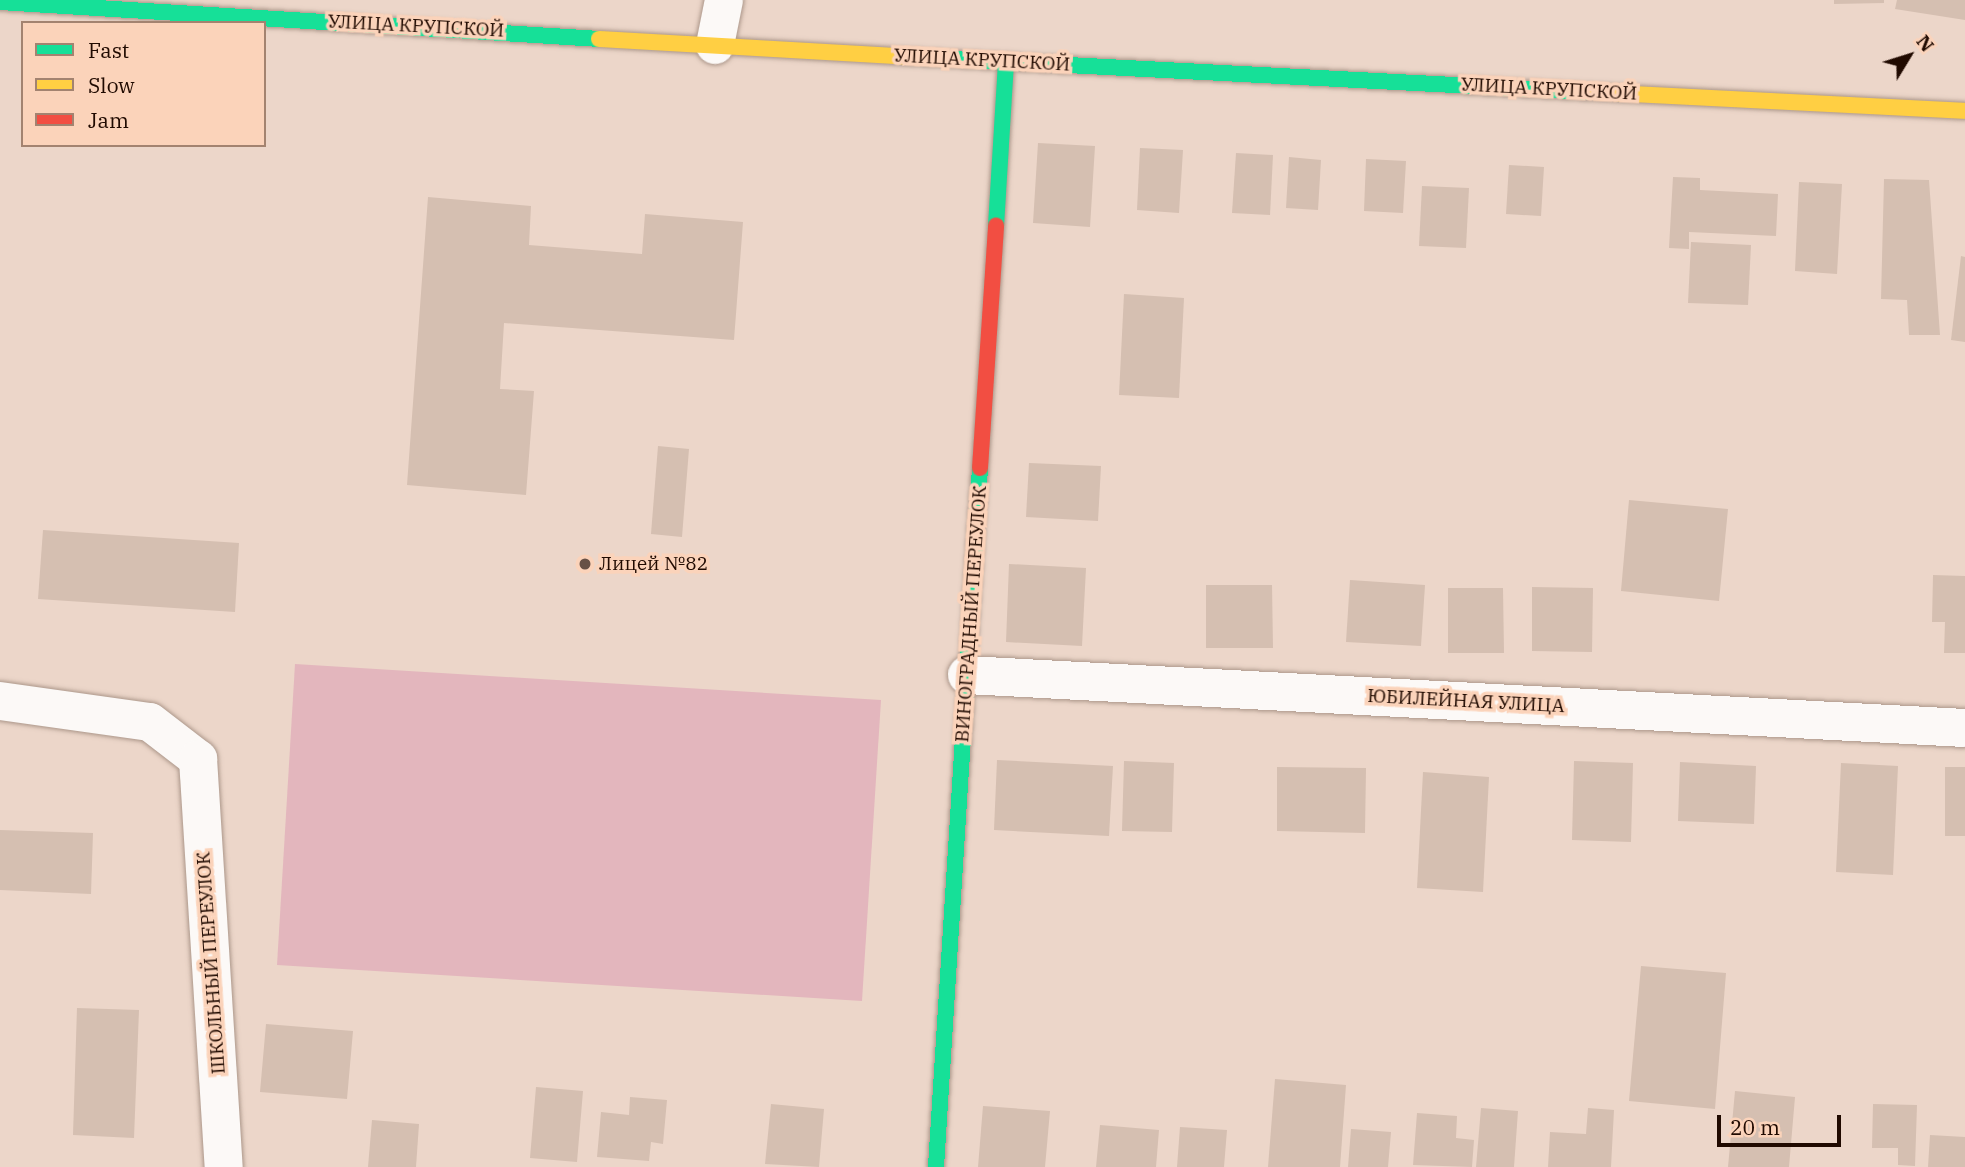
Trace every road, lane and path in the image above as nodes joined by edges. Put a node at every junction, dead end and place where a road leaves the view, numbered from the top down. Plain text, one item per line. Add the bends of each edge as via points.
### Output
1 (724, 0) edge
2 (0, 2) edge
3 (715, 45) junction
4 (1006, 61) junction
5 (1965, 111) edge
6 (967, 675) junction
7 (0, 701) edge
8 (1965, 728) edge
9 (224, 1167) edge
10 (936, 1167) edge

1 - 3 street
2 - 3 main road, УЛИЦА КРУПСКОЙ
3 - 4 main road, УЛИЦА КРУПСКОЙ
4 - 5 main road, УЛИЦА КРУПСКОЙ
4 - 6 main road, ВИНОГРАДНЫЙ ПЕРЕУЛОК
6 - 8 street, ЮБИЛЕЙНАЯ УЛИЦА
6 - 10 main road, ВИНОГРАДНЫЙ ПЕРЕУЛОК
7 - 9 street, ШКОЛЬНЫЙ ПЕРЕУЛОК via 150,722 198,759

